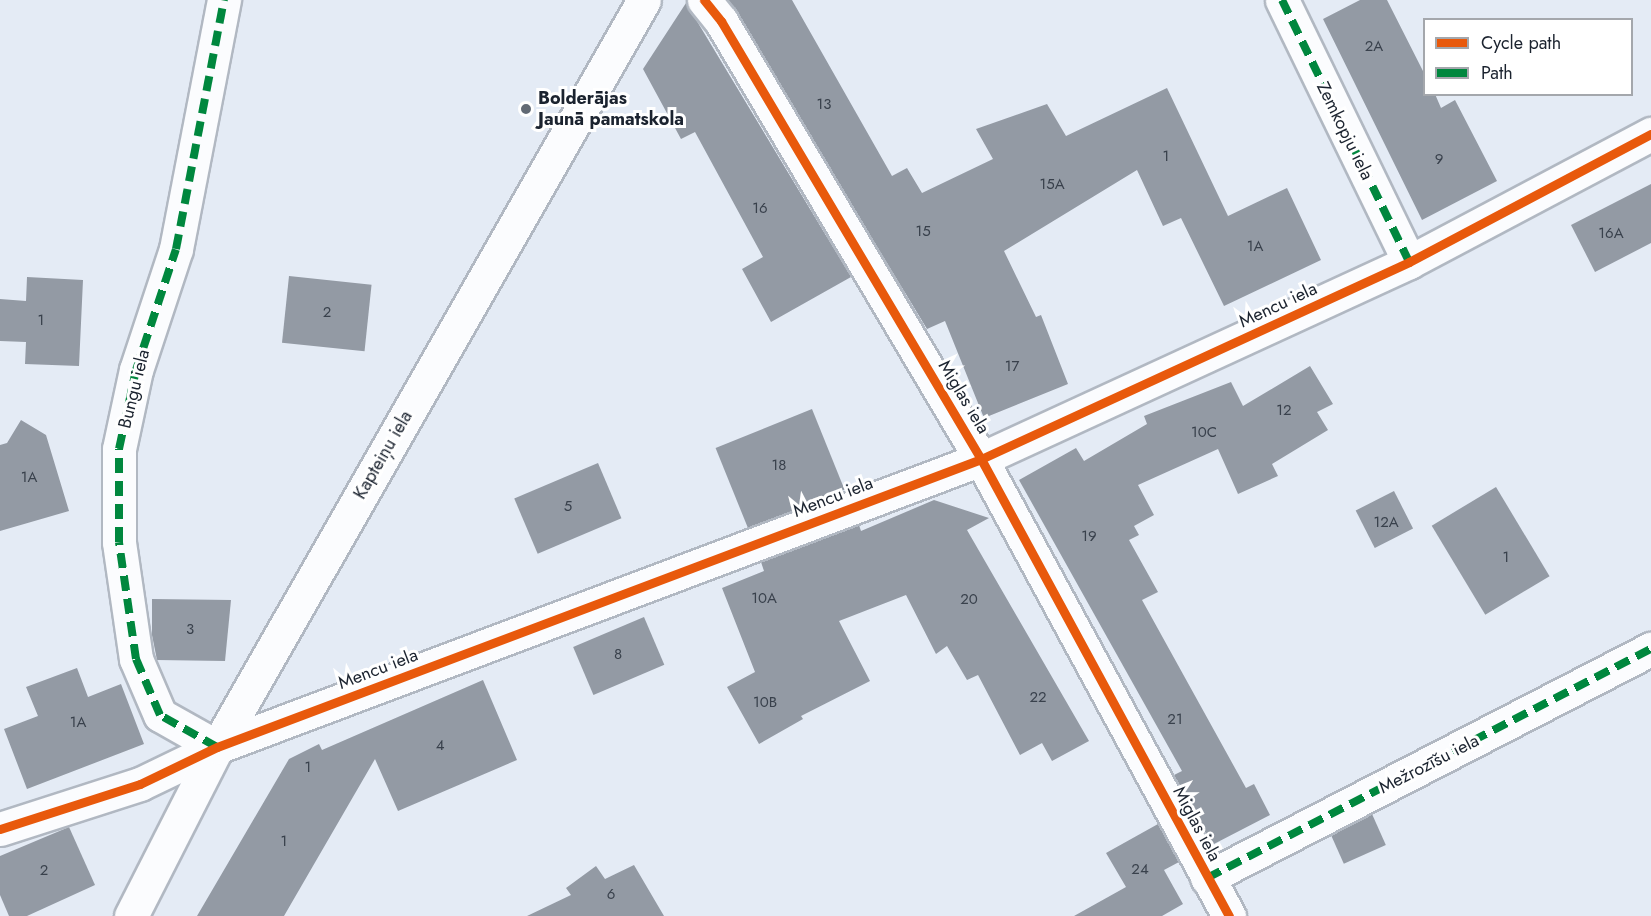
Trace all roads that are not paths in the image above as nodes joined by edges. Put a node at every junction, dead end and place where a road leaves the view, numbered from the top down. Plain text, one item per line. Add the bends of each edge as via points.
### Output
1 (224, 0) edge
2 (644, 0) edge
3 (704, 0) edge
4 (1282, 0) edge
5 (1651, 134) edge
6 (1409, 262) junction
7 (981, 459) junction
8 (1651, 650) edge
9 (217, 747) junction
10 (0, 829) edge
11 (1207, 878) junction
12 (131, 916) edge
13 (1229, 916) edge

1 - 9 street, Bungu iela via 176,249 136,370 119,449 119,542 136,659 160,715
2 - 9 street, Kapteiņu iela
3 - 7 street, Miglas iela via 721,21
4 - 6 street, Zemkopju iela
5 - 6 street, Mencu iela
6 - 7 street, Mencu iela
7 - 9 street, Mencu iela
7 - 11 street, Miglas iela
8 - 11 street, Mežrozīšu iela
9 - 10 street, Mencu iela via 140,784
9 - 12 street, Kapteiņu iela
11 - 13 street, Miglas iela

